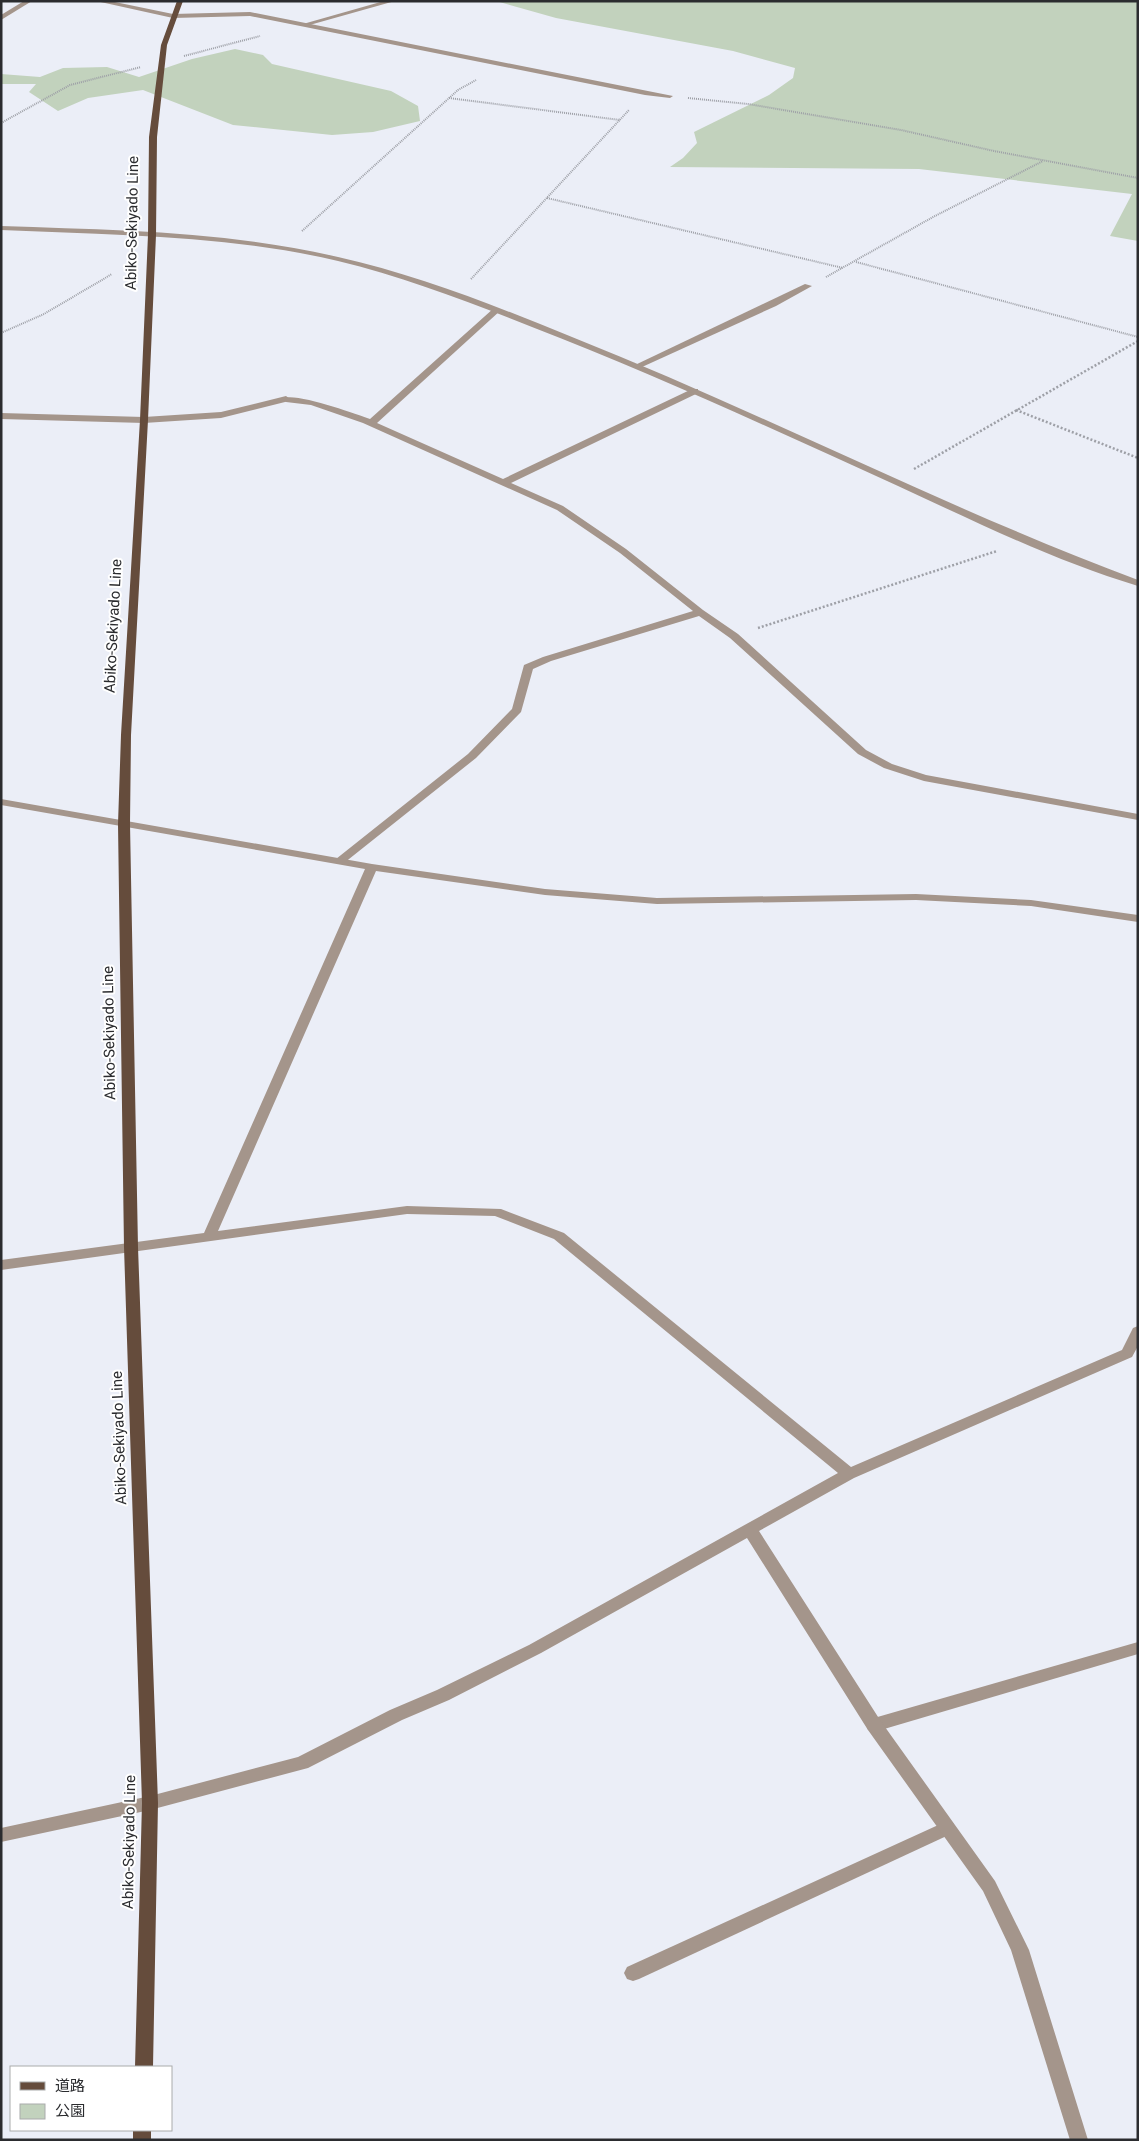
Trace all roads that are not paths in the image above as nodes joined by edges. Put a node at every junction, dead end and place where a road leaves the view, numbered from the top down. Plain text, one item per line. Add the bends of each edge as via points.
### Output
1 (29, 1) edge
2 (99, 1) edge
3 (180, 1) edge
4 (392, 1) edge
5 (173, 16) junction
6 (1, 18) edge
7 (306, 24) junction
8 (670, 96) road end
9 (1, 228) edge
10 (152, 234) junction
11 (808, 286) road end
12 (497, 310) junction
13 (639, 365) junction
14 (695, 391) junction
15 (1, 416) edge
16 (144, 420) junction
17 (371, 423) junction
18 (504, 483) junction
19 (1138, 584) edge
20 (700, 612) junction
21 (1, 802) edge
22 (1138, 816) edge
23 (124, 824) junction
24 (340, 862) junction
25 (372, 867) junction
26 (1138, 919) edge
27 (209, 1237) junction
28 (131, 1247) junction
29 (1, 1265) edge
30 (1138, 1331) edge
31 (849, 1474) junction
32 (750, 1530) junction
33 (1138, 1648) edge
34 (874, 1726) junction
35 (150, 1803) junction
36 (947, 1828) junction
37 (1, 1835) edge
38 (633, 1973) dead end
39 (144, 2066) edge
40 (1079, 2140) edge

1 - 6 street
2 - 5 street
3 - 5 main road, Abiko-Sekiyado Line
4 - 7 street
5 - 7 street via 250,14
5 - 10 main road, Abiko-Sekiyado Line via 164,45 153,137
7 - 8 street
9 - 10 street
10 - 12 street via 283,249 335,259 396,274
10 - 16 main road, Abiko-Sekiyado Line
11 - 13 street
12 - 13 street
12 - 17 street
13 - 14 street
14 - 18 street
14 - 19 street via 1029,541
15 - 16 street
16 - 17 street via 221,415 286,399 312,403
16 - 23 main road, Abiko-Sekiyado Line
17 - 18 street
18 - 20 street via 560,508 623,551
20 - 22 street via 734,636 862,752 888,766 924,778
20 - 24 street via 528,667 517,710 472,756
21 - 23 street
23 - 24 street
23 - 28 main road, Abiko-Sekiyado Line
24 - 25 street
25 - 26 street via 545,892 657,901 916,897 1031,903
25 - 27 street
27 - 28 street
27 - 31 street via 407,1210 496,1212 558,1236
28 - 29 street
28 - 35 main road, Abiko-Sekiyado Line
30 - 31 street via 1127,1353
31 - 32 street
32 - 34 street
32 - 35 street via 535,1649 302,1763
33 - 34 street
34 - 36 street
35 - 37 street
35 - 39 main road, Abiko-Sekiyado Line
36 - 38 street
36 - 40 street via 989,1886 1020,1950

